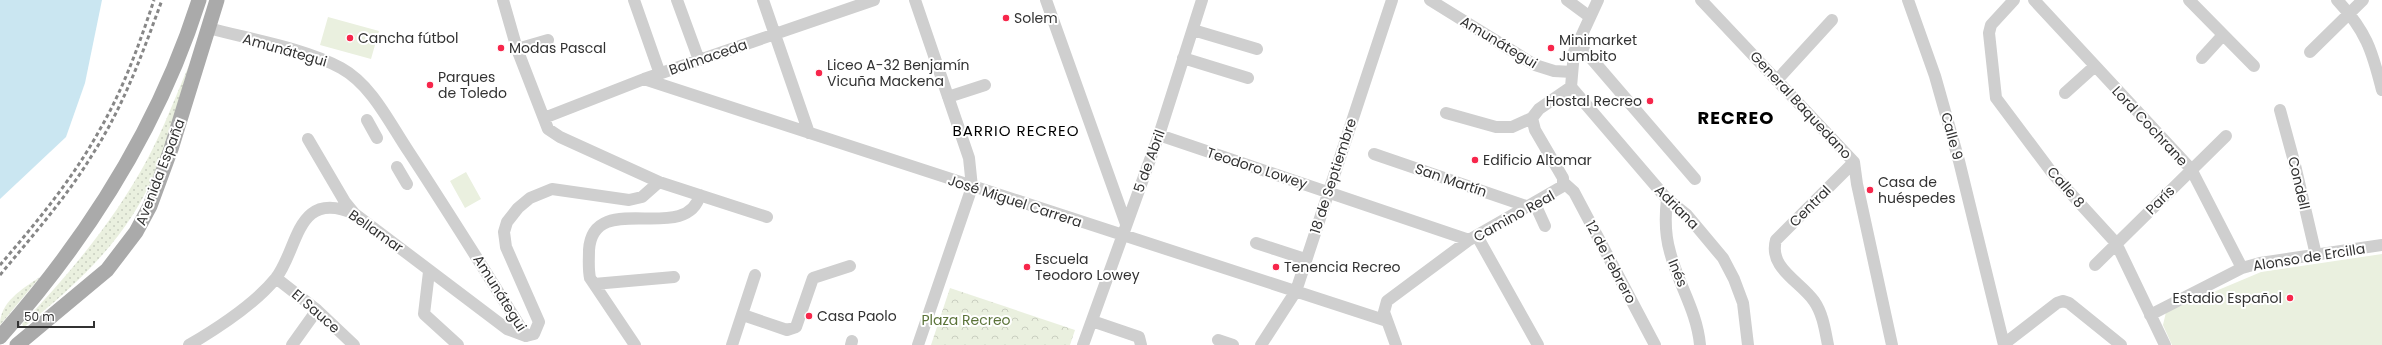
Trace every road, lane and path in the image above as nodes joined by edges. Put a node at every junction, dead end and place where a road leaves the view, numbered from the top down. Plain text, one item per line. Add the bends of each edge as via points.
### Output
1 (199, 0) edge
2 (217, 0) edge
3 (503, 0) edge
4 (634, 0) edge
5 (677, 0) edge
6 (762, 0) edge
7 (874, 0) edge
8 (915, 0) edge
9 (1046, 0) edge
10 (1202, 0) edge
11 (1392, 0) edge
12 (1430, 0) edge
13 (1567, 0) edge
14 (1598, 0) edge
15 (1701, 0) edge
16 (1908, 0) edge
17 (2014, 0) edge
18 (2034, 0) edge
19 (2189, 0) edge
20 (2337, 0) edge
21 (2363, 0) edge
22 (2350, 14) junction
23 (1590, 17) junction
24 (1832, 20) dead end
25 (208, 28) junction
26 (1193, 30) junction
27 (774, 34) junction
28 (2223, 35) junction
29 (548, 40) dead end
30 (1578, 43) junction
31 (517, 49) junction
32 (1257, 49) dead end
33 (2310, 52) dead end
34 (1183, 58) junction
35 (2202, 58) dead end
36 (698, 60) junction
37 (2095, 66) junction
38 (2254, 66) dead end
39 (1572, 72) junction
40 (660, 74) junction
41 (1248, 78) dead end
42 (644, 79) junction
43 (1778, 79) junction
44 (985, 85) dead end
45 (1571, 87) junction
46 (2382, 90) edge
47 (2065, 93) dead end
48 (948, 98) junction
49 (2280, 110) dead end
50 (1446, 113) dead end
51 (544, 118) junction
52 (1532, 118) junction
53 (367, 120) dead end
54 (809, 133) junction
55 (1159, 135) junction
56 (2226, 136) dead end
57 (377, 138) dead end
58 (308, 140) dead end
59 (1374, 154) dead end
60 (1854, 162) junction
61 (397, 167) dead end
62 (2191, 170) junction
63 (1695, 179) dead end
64 (659, 182) junction
65 (1564, 183) junction
66 (407, 184) dead end
67 (972, 187) junction
68 (1328, 191) junction
69 (700, 195) junction
70 (1667, 199) junction
71 (1532, 206) junction
72 (355, 214) junction
73 (767, 217) dead end
74 (1126, 224) junction
75 (1545, 226) dead end
76 (1122, 236) junction
77 (1473, 238) junction
78 (1256, 243) dead end
79 (2116, 243) junction
80 (2382, 245) edge
81 (2316, 256) junction
82 (1305, 259) junction
83 (850, 266) dead end
84 (2095, 266) dead end
85 (2242, 268) junction
86 (430, 272) junction
87 (755, 275) dead end
88 (674, 277) dead end
89 (276, 278) junction
90 (594, 284) junction
91 (1296, 291) junction
92 (317, 310) junction
93 (743, 315) junction
94 (2150, 315) junction
95 (1092, 321) junction
96 (1387, 321) junction
97 (526, 336) junction
98 (0, 337) edge
99 (1218, 340) dead end
100 (17, 345) edge
101 (189, 345) edge
102 (292, 345) edge
103 (354, 345) edge
104 (458, 345) edge
105 (635, 345) edge
106 (732, 345) edge
107 (918, 345) edge
108 (1083, 345) edge
109 (1141, 345) edge
110 (1233, 345) edge
111 (1261, 345) edge
112 (1396, 345) edge
113 (1538, 345) edge
114 (1655, 345) edge
115 (1700, 345) edge
116 (1748, 345) edge
117 (1828, 345) edge
118 (1892, 345) edge
119 (2004, 345) edge
120 (2121, 345) edge
121 (2165, 345) edge

1 - 98 main road, Avenida España via 185,44 145,131 81,235 40,291
2 - 25 main road, Avenida España
3 - 31 street
4 - 40 street
5 - 36 street
6 - 27 street
7 - 27 street, Balmaceda
8 - 48 street
9 - 74 street
10 - 26 street, 5 de Abril
11 - 68 street, 18 de Septiembre
12 - 39 street, Amunátegui via 1535,65 1554,71
13 - 23 street
14 - 23 street
15 - 43 street, General Baquedano
16 - 119 street, Calle 9 via 1937,83
17 - 79 street, Calle 8 via 1991,24 1989,33 1996,98 2053,174
18 - 37 street, Lord Cochrane
19 - 28 street
20 - 22 street
21 - 22 street
22 - 33 street
22 - 46 street via 2371,48
23 - 30 street
24 - 43 street
25 - 97 street, Amunátegui via 322,59 343,68 360,84 378,106 455,220
25 - 100 main road, Avenida España via 171,149 150,206 136,232 119,257 103,274
26 - 32 street
26 - 34 street, 5 de Abril
27 - 36 street, Balmaceda
27 - 54 street
28 - 35 street
28 - 38 street
29 - 31 street
30 - 39 street via 1572,61
30 - 63 street
31 - 51 street
34 - 41 street
34 - 55 street, 5 de Abril
36 - 40 street, Balmaceda
37 - 47 street
37 - 62 street, Lord Cochrane
39 - 45 street
40 - 42 street, Balmaceda
42 - 51 street, Balmaceda
42 - 54 street, José Miguel Carrera
43 - 60 street, General Baquedano
44 - 48 street
45 - 52 street via 1538,108
45 - 70 street, Adriana
48 - 67 street via 969,158
49 - 81 street, Condell via 2296,165
50 - 52 street via 1496,127 1512,127
51 - 64 street via 548,129 560,137
52 - 65 street, Camino Real via 1535,130
53 - 57 street
54 - 67 street, José Miguel Carrera
55 - 68 street, Teodoro Lowey
55 - 74 street, 5 de Abril
56 - 62 street, París
58 - 72 street via 345,202
59 - 71 street, San Martín
60 - 117 street, Central via 1776,240 1774,253 1781,267 1814,300
60 - 118 street, General Baquedano
61 - 66 street
62 - 79 street, París
62 - 85 street, Lord Cochrane
64 - 69 street
64 - 97 street, Amunátegui via 642,197 629,200 552,189 530,198 518,208 507,222 504,232 506,247 539,322 534,334
65 - 71 street, Camino Real via 1562,189
65 - 114 street, 12 de Febrero via 1574,192
67 - 76 street, José Miguel Carrera
67 - 107 street
68 - 77 street, Teodoro Lowey
68 - 82 street, 18 de Septiembre
69 - 73 street
69 - 90 street via 698,205 691,211 646,220 611,219 597,226 590,243 588,268
70 - 115 street, Inés via 1666,231 1670,251 1699,328
70 - 116 street, Adriana via 1687,215 1723,258 1743,303
71 - 75 street
71 - 77 street, Camino Real
72 - 86 street, Bellamar
72 - 89 street, Bellamar via 342,208 329,208 308,216 297,232
74 - 76 street, 5 de Abril
76 - 91 street, José Miguel Carrera
76 - 95 street, 5 de Abril
77 - 96 street, Camino Real via 1387,301 1384,312
77 - 113 street
78 - 82 street
79 - 84 street, París
79 - 94 street, Calle 8
80 - 81 street, Alonso de Ercilla
81 - 85 street, Alonso de Ercilla via 2260,263
82 - 91 street, 18 de Septiembre
83 - 93 street via 813,278 796,327 792,329 788,330
85 - 94 street, Alonso de Ercilla
86 - 97 street, Bellamar via 507,329
86 - 104 street via 424,314
87 - 93 street
88 - 90 street
89 - 92 street, El Sauce
89 - 101 street, Bellamar via 229,319
90 - 105 street
91 - 96 street, José Miguel Carrera
91 - 111 street, 18 de Septiembre
92 - 102 street
92 - 103 street, El Sauce
93 - 106 street
94 - 121 street, Calle 8
95 - 108 street, 5 de Abril
95 - 109 street via 1139,337
96 - 112 street, Camino Real
99 - 110 street
119 - 120 street via 2058,302 2063,301 2069,303

